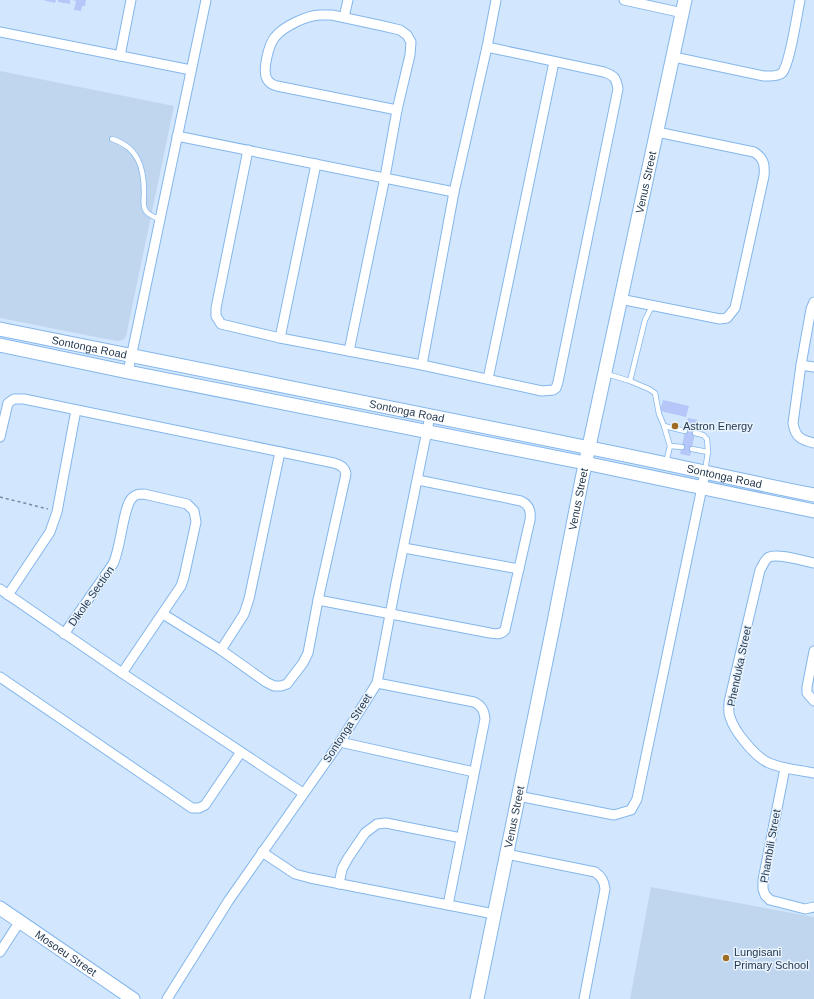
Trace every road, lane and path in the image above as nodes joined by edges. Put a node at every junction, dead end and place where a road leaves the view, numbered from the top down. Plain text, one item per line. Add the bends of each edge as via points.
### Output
1 (131, 0) edge
2 (206, 0) edge
3 (348, 0) edge
4 (496, 0) edge
5 (624, 0) edge
6 (685, 0) edge
7 (800, 0) edge
8 (683, 13) junction
9 (344, 17) junction
10 (0, 32) edge
11 (487, 47) junction
12 (120, 56) junction
13 (674, 57) junction
14 (554, 62) junction
15 (191, 70) junction
16 (397, 110) junction
17 (657, 132) junction
18 (177, 136) junction
19 (112, 138) dead end
20 (248, 150) junction
21 (316, 164) junction
22 (385, 177) junction
23 (454, 192) junction
24 (159, 219) junction
25 (620, 299) junction
26 (814, 302) edge
27 (652, 306) junction
28 (0, 329) edge
29 (280, 338) junction
30 (0, 345) edge
31 (349, 351) junction
32 (132, 356) junction
33 (801, 364) junction
34 (422, 365) junction
35 (814, 367) edge
36 (128, 372) junction
37 (605, 373) junction
38 (488, 379) junction
39 (630, 381) junction
40 (76, 410) junction
41 (430, 416) junction
42 (664, 426) junction
43 (685, 431) dead end
44 (427, 432) junction
45 (695, 433) dead end
46 (0, 437) edge
47 (814, 443) edge
48 (670, 446) junction
49 (682, 447) dead end
50 (589, 448) junction
51 (692, 449) dead end
52 (280, 452) junction
53 (708, 452) junction
54 (585, 463) junction
55 (666, 465) junction
56 (705, 473) junction
57 (418, 480) junction
58 (702, 488) junction
59 (814, 495) edge
60 (0, 497) edge
61 (814, 511) edge
62 (57, 512) junction
63 (404, 548) junction
64 (814, 563) edge
65 (519, 569) junction
66 (0, 590) edge
67 (8, 595) junction
68 (318, 600) junction
69 (162, 614) junction
70 (390, 615) junction
71 (64, 634) junction
72 (220, 650) junction
73 (814, 651) edge
74 (122, 673) junction
75 (0, 677) edge
76 (377, 683) junction
77 (814, 701) edge
78 (340, 742) junction
79 (240, 752) junction
80 (785, 768) junction
81 (474, 772) junction
82 (814, 773) edge
83 (303, 793) junction
84 (518, 796) junction
85 (461, 838) junction
86 (262, 852) junction
87 (506, 854) junction
88 (339, 884) junction
89 (448, 905) junction
90 (0, 908) edge
91 (814, 908) edge
92 (494, 914) junction
93 (20, 921) junction
94 (0, 952) edge
95 (133, 999) edge
96 (167, 999) edge
97 (477, 999) edge
98 (584, 999) edge

1 - 12 street
2 - 15 street
3 - 9 street
4 - 11 street
5 - 8 street
6 - 8 main road, Venus Street
7 - 13 street via 787,61 782,72 777,75 764,76
8 - 13 main road, Venus Street
9 - 16 street via 400,30 409,38 410,55
9 - 16 street via 309,16 278,34 269,49 265,72 267,79 277,86
10 - 12 street
11 - 14 street
11 - 23 street
12 - 15 street
13 - 17 main road, Venus Street
14 - 38 street
14 - 38 street via 613,76 617,81 617,99 556,388 542,390
15 - 18 street
16 - 22 street
17 - 25 main road, Venus Street
17 - 27 street via 754,152 762,158 764,176 732,313 727,318 720,319
18 - 20 street
18 - 24 street
19 - 24 lane via 129,147 136,156 143,176 143,206 146,212
20 - 21 street
20 - 29 street via 216,316 218,322 224,326
21 - 22 street
21 - 29 street
22 - 23 street
22 - 31 street
23 - 34 street
24 - 32 street
25 - 27 street
25 - 37 main road, Venus Street
26 - 33 street
27 - 39 lane via 645,320
28 - 32 main road, Sontonga Road
29 - 31 street
30 - 36 main road, Sontonga Road
31 - 34 street
32 - 36 street
32 - 41 main road, Sontonga Road
33 - 35 street
33 - 47 street via 794,430 802,439
34 - 38 street
36 - 44 main road, Sontonga Road
37 - 39 lane
37 - 50 main road, Venus Street
39 - 42 lane via 654,393
40 - 46 street via 24,399 12,400 6,407
40 - 52 street
40 - 62 street
41 - 44 street, Sontonga Street
41 - 50 main road, Sontonga Road
42 - 43 lane
42 - 48 lane
44 - 54 main road, Sontonga Road
44 - 57 street, Sontonga Street
45 - 53 lane via 706,436
48 - 49 lane
48 - 55 lane
50 - 54 main road, Venus Street
50 - 55 main road, Sontonga Road
51 - 53 lane
52 - 68 street via 334,462 346,470
52 - 72 street via 249,599 244,614
53 - 56 lane
54 - 58 main road, Sontonga Road
54 - 84 main road, Venus Street
55 - 56 main road, Sontonga Road
56 - 58 street
56 - 59 main road, Sontonga Road
57 - 63 street, Sontonga Street
57 - 65 street via 525,503 531,513
58 - 61 main road, Sontonga Road
58 - 84 street via 637,799 631,810 614,815
60 - 62 path
62 - 67 street via 50,532
63 - 65 street
63 - 70 street, Sontonga Street
64 - 80 street, Phenduka Street via 777,556 764,561 729,702 729,716 745,741 760,758
65 - 70 street via 508,625 502,633
66 - 67 street
67 - 71 street
68 - 70 street
68 - 72 street via 308,653 287,684 274,686 266,682
69 - 71 street, Dikole Section via 181,586 196,515 188,504 138,494 129,504 113,564
69 - 72 street
69 - 74 street, Dikole Section
70 - 76 street, Sontonga Street
71 - 74 street
73 - 77 street via 807,687 809,697
74 - 79 street
75 - 79 street via 192,808 205,805
76 - 78 street, Sontonga Street
76 - 81 street via 474,702 481,706 485,719
78 - 81 street
78 - 83 street, Sontonga Street
79 - 83 street
80 - 82 street, Phenduka Street
80 - 91 street, Phambili Street via 763,880 764,895 770,900 805,909
81 - 85 street
83 - 86 street, Sontonga Street
84 - 87 main road, Venus Street
85 - 88 street via 386,823 377,824 365,833 348,858
85 - 89 street
86 - 88 street via 296,874
86 - 96 street, Sontonga Street
87 - 92 main road, Venus Street
87 - 98 street via 595,872 604,881 605,889
88 - 89 street
89 - 92 street
90 - 93 main road, Mosoeu Street
92 - 97 main road, Venus Street
93 - 94 street
93 - 95 main road, Mosoeu Street

